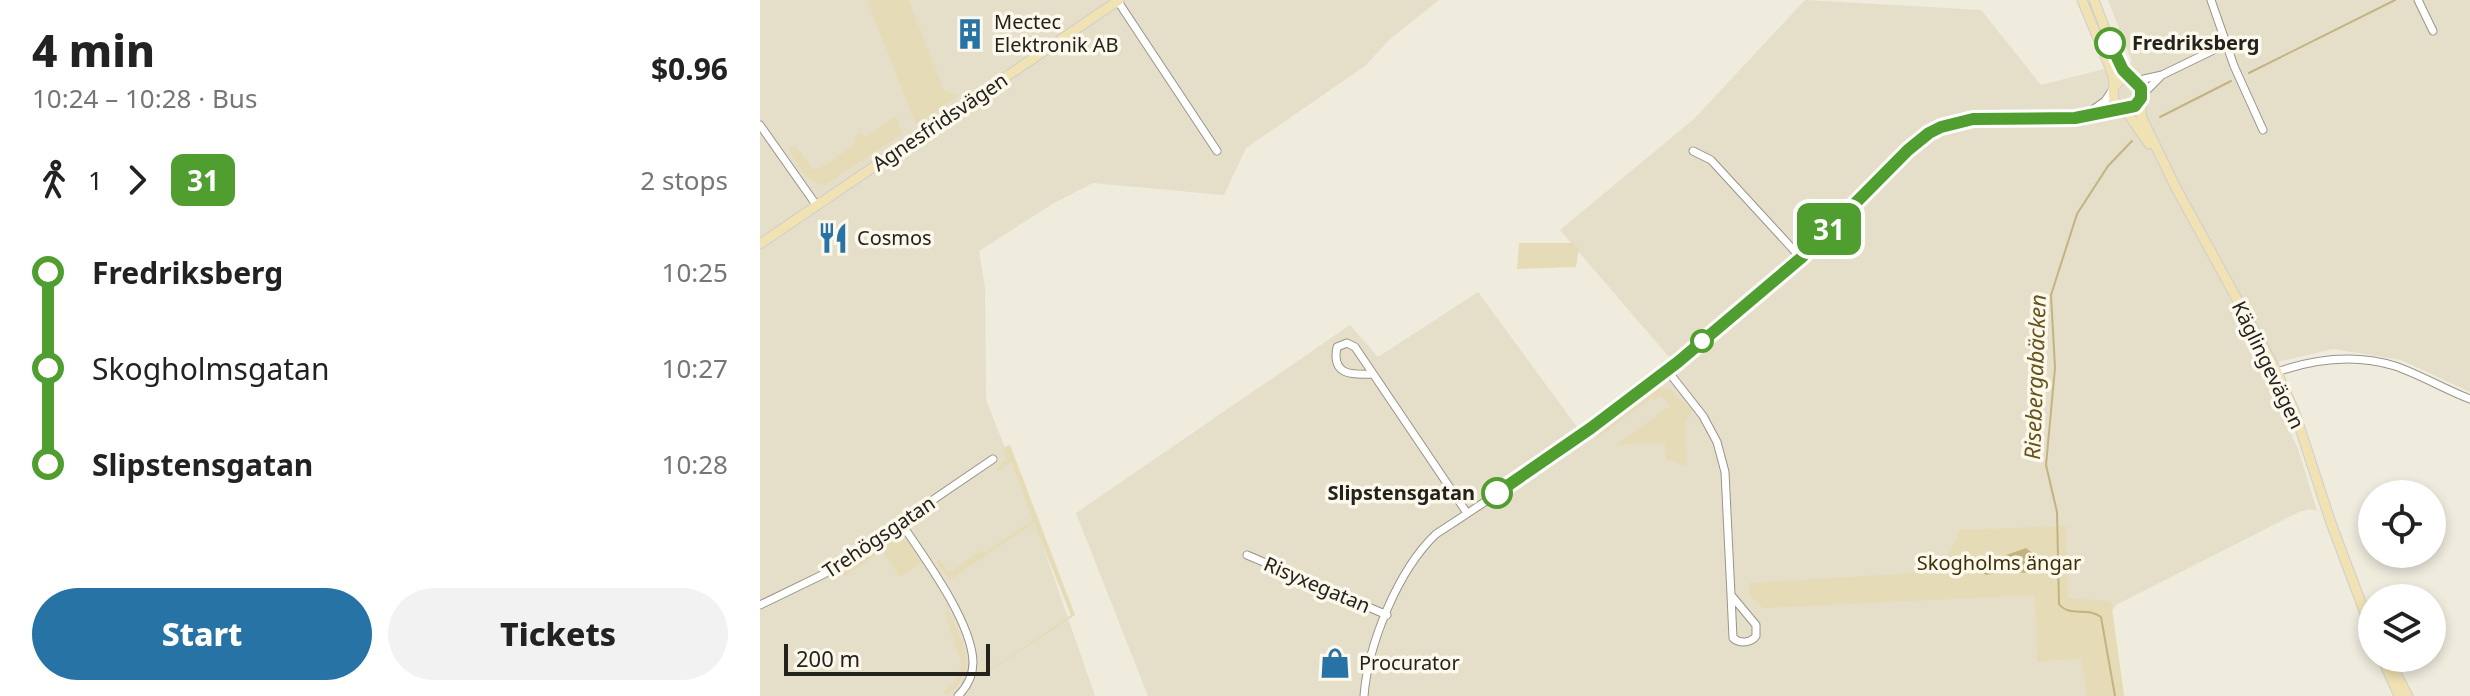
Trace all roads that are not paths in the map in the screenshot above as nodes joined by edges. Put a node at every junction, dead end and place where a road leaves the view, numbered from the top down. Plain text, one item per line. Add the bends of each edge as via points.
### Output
1 (1118, 0) edge
2 (2082, 0) edge
3 (2094, 0) edge
4 (2211, 0) edge
5 (2418, 0) edge
6 (2433, 31) dead end
7 (2226, 44) junction
8 (2162, 75) junction
9 (2133, 80) junction
10 (2114, 87) junction
11 (2141, 97) junction
12 (2122, 108) junction
13 (2075, 118) junction
14 (760, 125) edge
15 (2263, 130) dead end
16 (1217, 151) dead end
17 (1693, 151) dead end
18 (2176, 188) junction
19 (817, 206) junction
20 (760, 244) edge
21 (1801, 258) junction
22 (1667, 370) junction
23 (2277, 372) junction
24 (1373, 374) junction
25 (2470, 399) edge
26 (993, 459) dead end
27 (1467, 513) junction
28 (901, 523) junction
29 (1247, 555) dead end
30 (1731, 595) junction
31 (2358, 595) edge
32 (760, 605) edge
33 (1387, 615) junction
34 (2388, 672) edge
35 (2395, 672) edge
36 (958, 696) edge
37 (1364, 696) edge
38 (2399, 696) edge
39 (2408, 696) edge

1 - 16 street
1 - 19 main road, Agnesfridsvägen
2 - 10 main road
3 - 9 main road via 2117,60
4 - 7 street
5 - 6 street
7 - 8 street
7 - 15 street
8 - 9 street
8 - 11 street
9 - 10 main road via 2123,79
9 - 11 main road
10 - 12 main road via 2114,101
10 - 13 street via 2098,107
11 - 12 main road via 2135,106
11 - 18 main road, Käglingevägen via 2141,116
12 - 13 street
12 - 18 main road, Käglingevägen
13 - 21 street via 1973,119 1929,133
14 - 19 street
17 - 21 street via 1711,160
18 - 23 main road, Käglingevägen
19 - 20 main road, Agnesfridsvägen
21 - 22 street
22 - 27 street
22 - 30 street via 1709,425 1723,460
23 - 25 street via 2324,360 2373,362 2395,366
23 - 31 main road, Käglingevägen
24 - 24 street via 1355,347 1339,345 1336,359 1344,372
24 - 27 street
26 - 28 street, Trehögsgatan
27 - 33 street via 1414,557
28 - 32 street, Trehögsgatan via 824,574
28 - 36 street via 943,585 970,646 972,673
29 - 33 street, Risyxegatan
30 - 30 street via 1756,625 1750,641 1733,638
33 - 37 street via 1368,666
34 - 38 main road
35 - 39 main road

